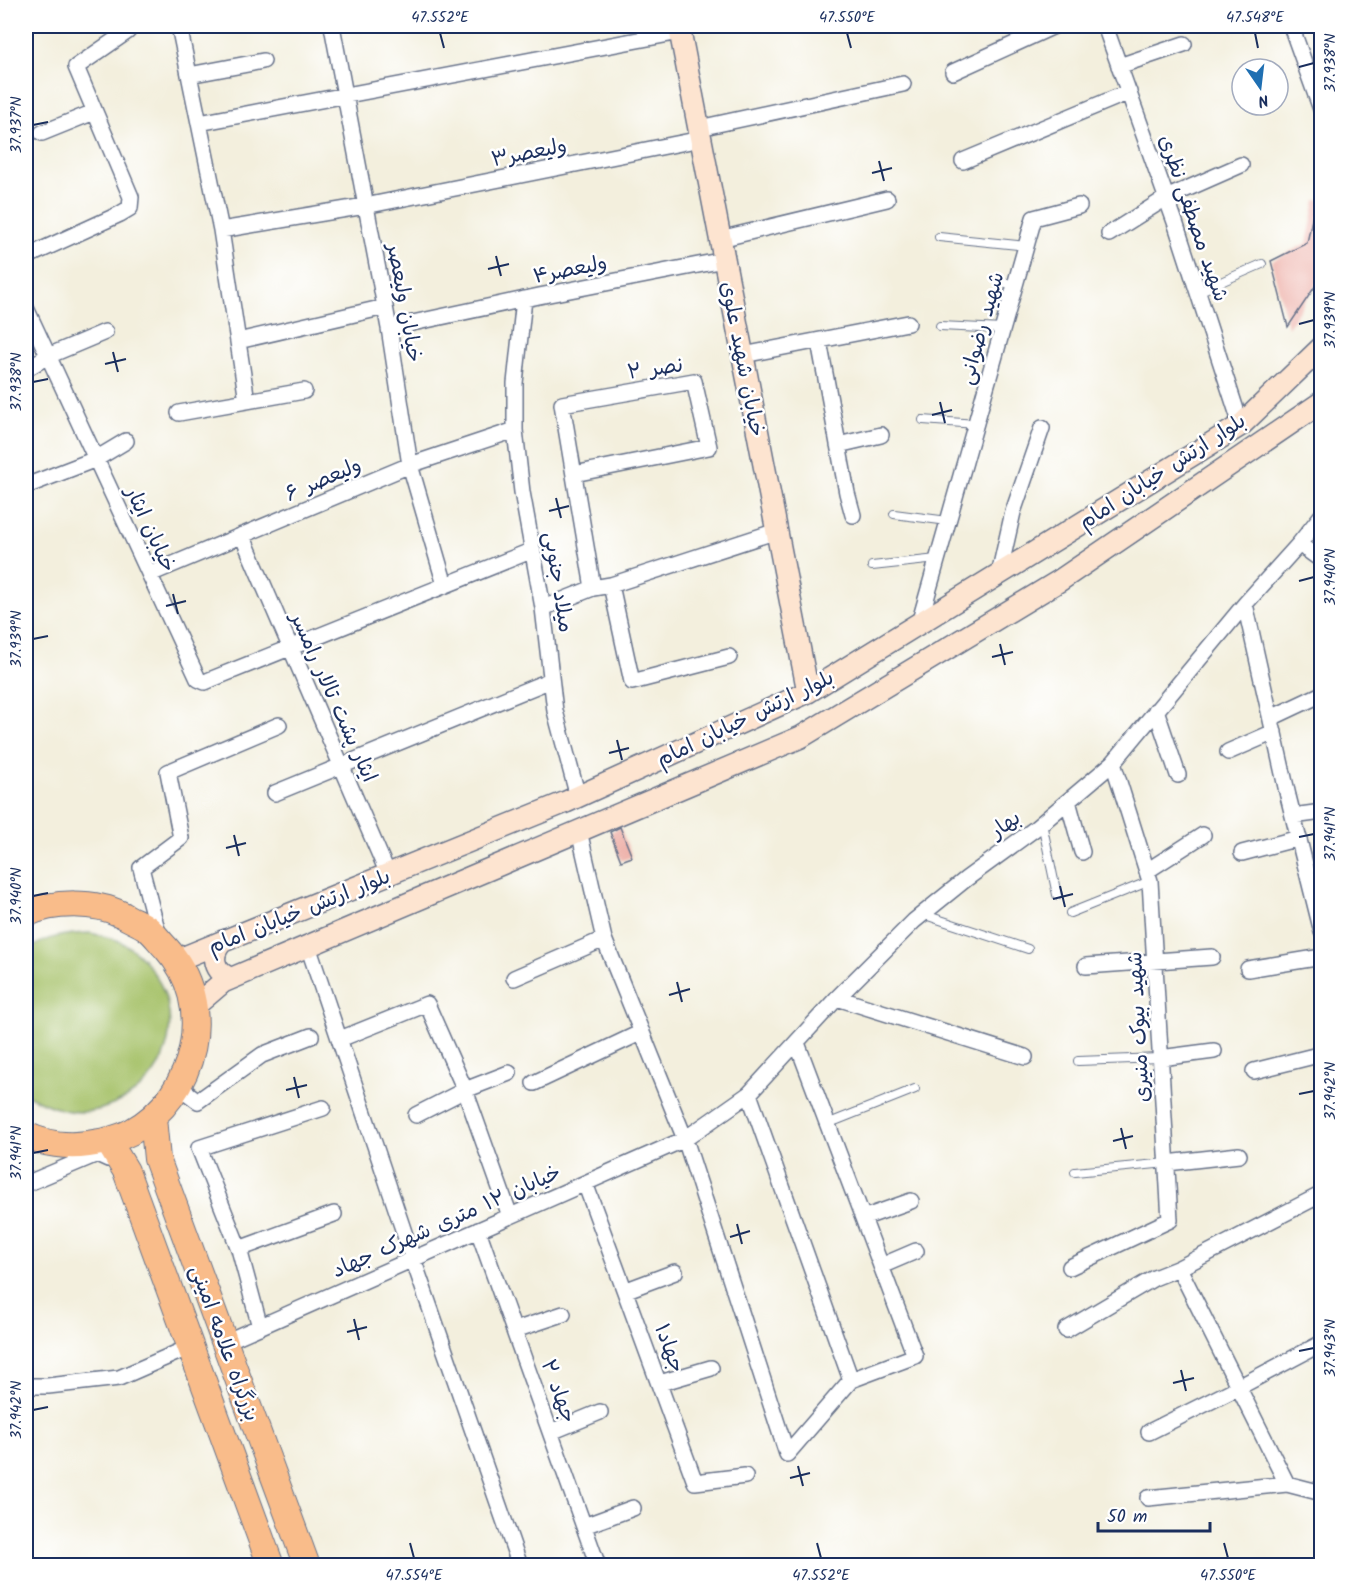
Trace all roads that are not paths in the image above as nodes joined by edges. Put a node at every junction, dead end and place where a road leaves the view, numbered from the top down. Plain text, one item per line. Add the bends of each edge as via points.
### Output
1 (179, 26) edge
2 (332, 26) edge
3 (1053, 26) edge
4 (1105, 26) edge
5 (1291, 26) edge
6 (680, 28) edge
7 (128, 31) dead end
8 (1184, 44) dead end
9 (263, 60) dead end
10 (1119, 66) junction
11 (953, 72) dead end
12 (1315, 72) edge
13 (189, 75) junction
14 (903, 84) dead end
15 (1129, 92) junction
16 (344, 94) junction
17 (94, 112) junction
18 (1322, 112) edge
19 (199, 123) junction
20 (42, 133) dead end
21 (700, 134) junction
22 (963, 161) dead end
23 (1241, 165) dead end
24 (1166, 198) junction
25 (887, 199) dead end
26 (365, 206) junction
27 (1079, 206) dead end
28 (221, 230) junction
29 (1109, 234) dead end
30 (939, 237) dead end
31 (720, 239) junction
32 (1027, 246) junction
33 (26, 257) edge
34 (724, 260) junction
35 (1262, 264) dead end
36 (998, 281) dead end
37 (1015, 285) junction
38 (1198, 292) junction
39 (524, 299) junction
40 (385, 307) junction
41 (26, 308) edge
42 (908, 323) dead end
43 (940, 326) dead end
44 (389, 328) junction
45 (1003, 329) junction
46 (105, 332) dead end
47 (238, 341) junction
48 (819, 341) junction
49 (1322, 347) edge
50 (743, 355) junction
51 (48, 356) junction
52 (26, 369) edge
53 (304, 391) dead end
54 (247, 401) junction
55 (1322, 402) edge
56 (179, 413) dead end
57 (923, 420) dead end
58 (976, 424) junction
59 (1241, 425) junction
60 (1042, 428) dead end
61 (515, 430) junction
62 (881, 435) dead end
63 (126, 441) dead end
64 (838, 445) junction
65 (96, 459) junction
66 (410, 465) junction
67 (574, 474) junction
68 (26, 486) edge
69 (894, 514) dead end
70 (853, 515) dead end
71 (1322, 515) edge
72 (948, 521) junction
73 (777, 531) junction
74 (242, 535) junction
75 (1299, 544) junction
76 (533, 550) junction
77 (1317, 557) dead end
78 (937, 559) junction
79 (872, 566) dead end
80 (150, 574) junction
81 (999, 574) junction
82 (445, 585) junction
83 (611, 585) junction
84 (593, 588) junction
85 (1245, 604) junction
86 (543, 608) junction
87 (919, 624) junction
88 (289, 647) junction
89 (729, 657) dead end
90 (551, 680) junction
91 (808, 692) junction
92 (1322, 694) edge
93 (1156, 710) junction
94 (279, 725) dead end
95 (1272, 725) junction
96 (1228, 753) dead end
97 (1113, 763) junction
98 (341, 766) junction
99 (1178, 775) dead end
100 (275, 793) dead end
101 (578, 797) junction
102 (1068, 801) junction
103 (1322, 812) edge
104 (1293, 816) junction
105 (1042, 823) junction
106 (579, 831) junction
107 (1203, 835) dead end
108 (1299, 838) junction
109 (1082, 852) dead end
110 (1242, 853) dead end
111 (388, 874) junction
112 (1149, 876) junction
113 (1057, 895) dead end
114 (1318, 902) edge
115 (1070, 913) dead end
116 (26, 914) edge
117 (922, 914) junction
118 (1322, 932) edge
119 (604, 939) junction
120 (160, 941) junction
121 (223, 941) junction
122 (308, 946) junction
123 (1028, 949) dead end
124 (1212, 957) dead end
125 (1322, 957) edge
126 (177, 960) junction
127 (1155, 961) junction
128 (1086, 966) dead end
129 (1248, 969) dead end
130 (232, 978) junction
131 (514, 978) dead end
132 (837, 998) junction
133 (195, 1006) junction
134 (642, 1032) junction
135 (310, 1036) dead end
136 (340, 1039) junction
137 (797, 1044) junction
138 (1215, 1051) dead end
139 (1322, 1054) edge
140 (1025, 1057) dead end
141 (1160, 1058) junction
142 (1078, 1061) dead end
143 (1254, 1071) dead end
144 (509, 1073) dead end
145 (534, 1083) dead end
146 (178, 1086) junction
147 (915, 1089) dead end
148 (465, 1090) junction
149 (748, 1094) junction
150 (323, 1108) dead end
151 (416, 1115) dead end
152 (153, 1118) junction
153 (827, 1124) junction
154 (26, 1135) edge
155 (685, 1139) junction
156 (108, 1141) junction
157 (1239, 1155) dead end
158 (157, 1159) junction
159 (1167, 1162) junction
160 (125, 1169) junction
161 (1074, 1172) dead end
162 (585, 1183) junction
163 (26, 1185) edge
164 (1322, 1194) edge
165 (911, 1201) dead end
166 (334, 1214) dead end
167 (510, 1216) junction
168 (863, 1218) junction
169 (478, 1230) junction
170 (239, 1249) junction
171 (916, 1251) dead end
172 (413, 1259) junction
173 (881, 1266) junction
174 (1070, 1267) dead end
175 (1179, 1268) junction
176 (675, 1272) dead end
177 (627, 1290) junction
178 (563, 1314) dead end
179 (261, 1326) junction
180 (515, 1330) junction
181 (1066, 1330) dead end
182 (225, 1342) junction
183 (1322, 1343) edge
184 (190, 1347) junction
185 (711, 1368) dead end
186 (851, 1380) junction
187 (660, 1383) junction
188 (26, 1386) edge
189 (1239, 1387) junction
190 (600, 1412) dead end
191 (551, 1432) junction
192 (1149, 1432) dead end
193 (745, 1476) dead end
194 (1287, 1484) junction
195 (1322, 1493) edge
196 (1148, 1498) dead end
197 (633, 1508) dead end
198 (584, 1526) junction
199 (271, 1566) edge
200 (307, 1566) edge
201 (520, 1566) edge
202 (598, 1566) edge

1 - 13 street
2 - 16 street, خیابان ولیعصر
3 - 11 street
4 - 10 street, شهید مصطفی نظری
5 - 12 street
6 - 16 street
6 - 21 main road, خیابان شهید علوی
7 - 17 street via 76,67
8 - 10 street
9 - 13 street
10 - 15 street, شهید مصطفی نظری
12 - 18 street
13 - 19 street
14 - 21 street, ولیعصر۳
15 - 22 street
15 - 24 street, شهید مصطفی نظری
16 - 19 street
16 - 26 street, خیابان ولیعصر
17 - 20 street
17 - 33 street via 131,197 130,208
19 - 28 street
21 - 26 street, ولیعصر۳
21 - 31 main road, خیابان شهید علوی
23 - 24 street
24 - 29 street
24 - 38 street, شهید مصطفی نظری
25 - 31 street
26 - 28 street, ولیعصر۳
26 - 40 street, خیابان ولیعصر
27 - 32 street, شهید رضوانی via 1034,218
28 - 47 street
30 - 32 lane
31 - 34 main road, خیابان شهید علوی
32 - 37 street, شهید رضوانی
34 - 39 street, ولیعصر۴
34 - 50 main road, خیابان شهید علوی
35 - 38 lane
36 - 37 lane
37 - 45 street, شهید رضوانی
38 - 59 street, شهید مصطفی نظری
39 - 44 street, ولیعصر۴
39 - 61 street, میلاد جنوبی via 515,383
40 - 44 street, خیابان ولیعصر
40 - 47 street
41 - 51 street, خیابان ایثار
42 - 48 street
43 - 45 lane
44 - 66 street, خیابان ولیعصر
45 - 58 street, شهید رضوانی
46 - 51 street
47 - 54 street
48 - 50 street
48 - 64 street
49 - 59 main road, بلوار ارتش خیابان امام
50 - 73 main road, خیابان شهید علوی
51 - 52 street
51 - 65 street, خیابان ایثار
53 - 54 street
54 - 56 street
55 - 106 main road, بلوار ارتش خیابان امام via 1059,580 801,737
57 - 58 lane
58 - 72 street, شهید رضوانی
59 - 81 main road, بلوار ارتش خیابان امام
60 - 81 street via 1013,512
61 - 66 street, ولیعصر ۶
61 - 76 street, میلاد جنوبی
62 - 64 street
63 - 65 street
64 - 70 street
65 - 68 street
65 - 80 street, خیابان ایثار
66 - 74 street, ولیعصر ۶
66 - 82 street, خیابان ولیعصر
67 - 67 street, نصر ۲ via 709,447 694,381 562,404
67 - 84 street, نصر ۲
69 - 72 lane
71 - 75 street, بهار
72 - 78 street, شهید رضوانی
73 - 83 street
73 - 91 main road, خیابان شهید علوی
74 - 80 street, ولیعصر ۶
74 - 88 street, ایثار پشت تالار رامسر
75 - 77 street
75 - 85 street, بهار
76 - 82 street
76 - 86 street, میلاد جنوبی
78 - 79 lane
78 - 87 street, شهید رضوانی
80 - 88 street, خیابان ایثار via 198,679 213,679
81 - 87 main road, بلوار ارتش خیابان امام
82 - 88 street
83 - 84 street
83 - 89 street via 632,682
84 - 86 street
85 - 93 street, بهار
85 - 95 street
86 - 90 street, میلاد جنوبی
87 - 91 main road, بلوار ارتش خیابان امام
88 - 98 street, ایثار پشت تالار رامسر
90 - 98 street
90 - 101 street, میلاد جنوبی via 555,711
91 - 101 main road, بلوار ارتش خیابان امام
92 - 95 street
93 - 97 street, بهار
93 - 99 street
94 - 120 street via 168,772 181,838 141,868
95 - 96 street
95 - 104 street
97 - 102 street, بهار
97 - 112 street, شهید بیوک منیری
98 - 100 street
98 - 111 street, ایثار پشت تالار رامسر
101 - 111 main road, بلوار ارتش خیابان امام
102 - 105 street, بهار
102 - 109 street
103 - 104 street
104 - 108 street
105 - 113 lane
105 - 117 street, بهار
106 - 119 street
106 - 122 main road, بلوار ارتش خیابان امام
107 - 112 street
108 - 110 street
108 - 114 street
111 - 121 main road, بلوار ارتش خیابان امام
112 - 115 lane
112 - 127 street, شهید بیوک منیری
114 - 118 street
116 - 120 highway via 70,904 111,909 149,929
117 - 123 lane
117 - 132 street, بهار
119 - 131 street
119 - 134 street
120 - 126 highway
121 - 126 main road, بلوار ارتش خیابان امام
121 - 130 main road via 214,962 219,972
122 - 130 main road, بلوار ارتش خیابان امام
122 - 136 street
124 - 127 street
125 - 129 street
126 - 133 highway
127 - 128 street
127 - 141 street, شهید بیوک منیری
130 - 133 main road, بلوار ارتش خیابان امام
132 - 137 street, بهار
132 - 140 street
133 - 146 highway via 195,1037 188,1067
134 - 145 street
134 - 155 street
135 - 146 street via 262,1055 198,1101
136 - 148 street via 427,1004
136 - 172 street
137 - 149 street, بهار
137 - 153 street
138 - 141 street
139 - 143 street
141 - 142 lane
141 - 159 street, شهید بیوک منیری
144 - 148 street
146 - 152 highway
147 - 153 lane
148 - 151 street
148 - 167 street
149 - 155 street, بهار
149 - 186 street
150 - 170 street via 199,1148
152 - 156 highway
152 - 158 highway, بزرگراه علامه امینی
153 - 168 street
154 - 156 highway via 71,1146
155 - 162 street, خیابان ۱۲ متری شهرک جهاد
155 - 186 street via 787,1454
156 - 160 highway, بزرگراه علامه امینی
157 - 159 street
158 - 160 highway via 148,1153 137,1153
158 - 182 highway, بزرگراه علامه امینی
159 - 161 lane
159 - 174 street, شهید بیوک منیری via 1170,1220
160 - 163 street via 97,1154
160 - 184 highway, بزرگراه علامه امینی
162 - 167 street, خیابان ۱۲ متری شهرک جهاد
162 - 177 street, جهاد۱
164 - 175 street
165 - 168 street
166 - 170 street
167 - 169 street, خیابان ۱۲ متری شهرک جهاد
168 - 173 street
169 - 172 street, خیابان ۱۲ متری شهرک جهاد
169 - 180 street, جهاد ۲
170 - 179 street
171 - 173 street
172 - 179 street, خیابان ۱۲ متری شهرک جهاد
172 - 201 street
173 - 186 street via 915,1356
175 - 181 street via 1154,1278
175 - 189 street
176 - 177 street
177 - 187 street, جهاد۱
178 - 180 street
179 - 182 street, خیابان ۱۲ متری شهرک جهاد
180 - 191 street, جهاد ۲
182 - 200 highway, بزرگراه علامه امینی
183 - 189 street
184 - 188 street via 119,1378
184 - 199 highway, بزرگراه علامه امینی
185 - 187 street
187 - 193 street, جهاد۱ via 696,1482
189 - 192 street
189 - 194 street
190 - 191 street
191 - 198 street, جهاد ۲
194 - 195 street
194 - 196 street
197 - 198 street
198 - 202 street, جهاد ۲

